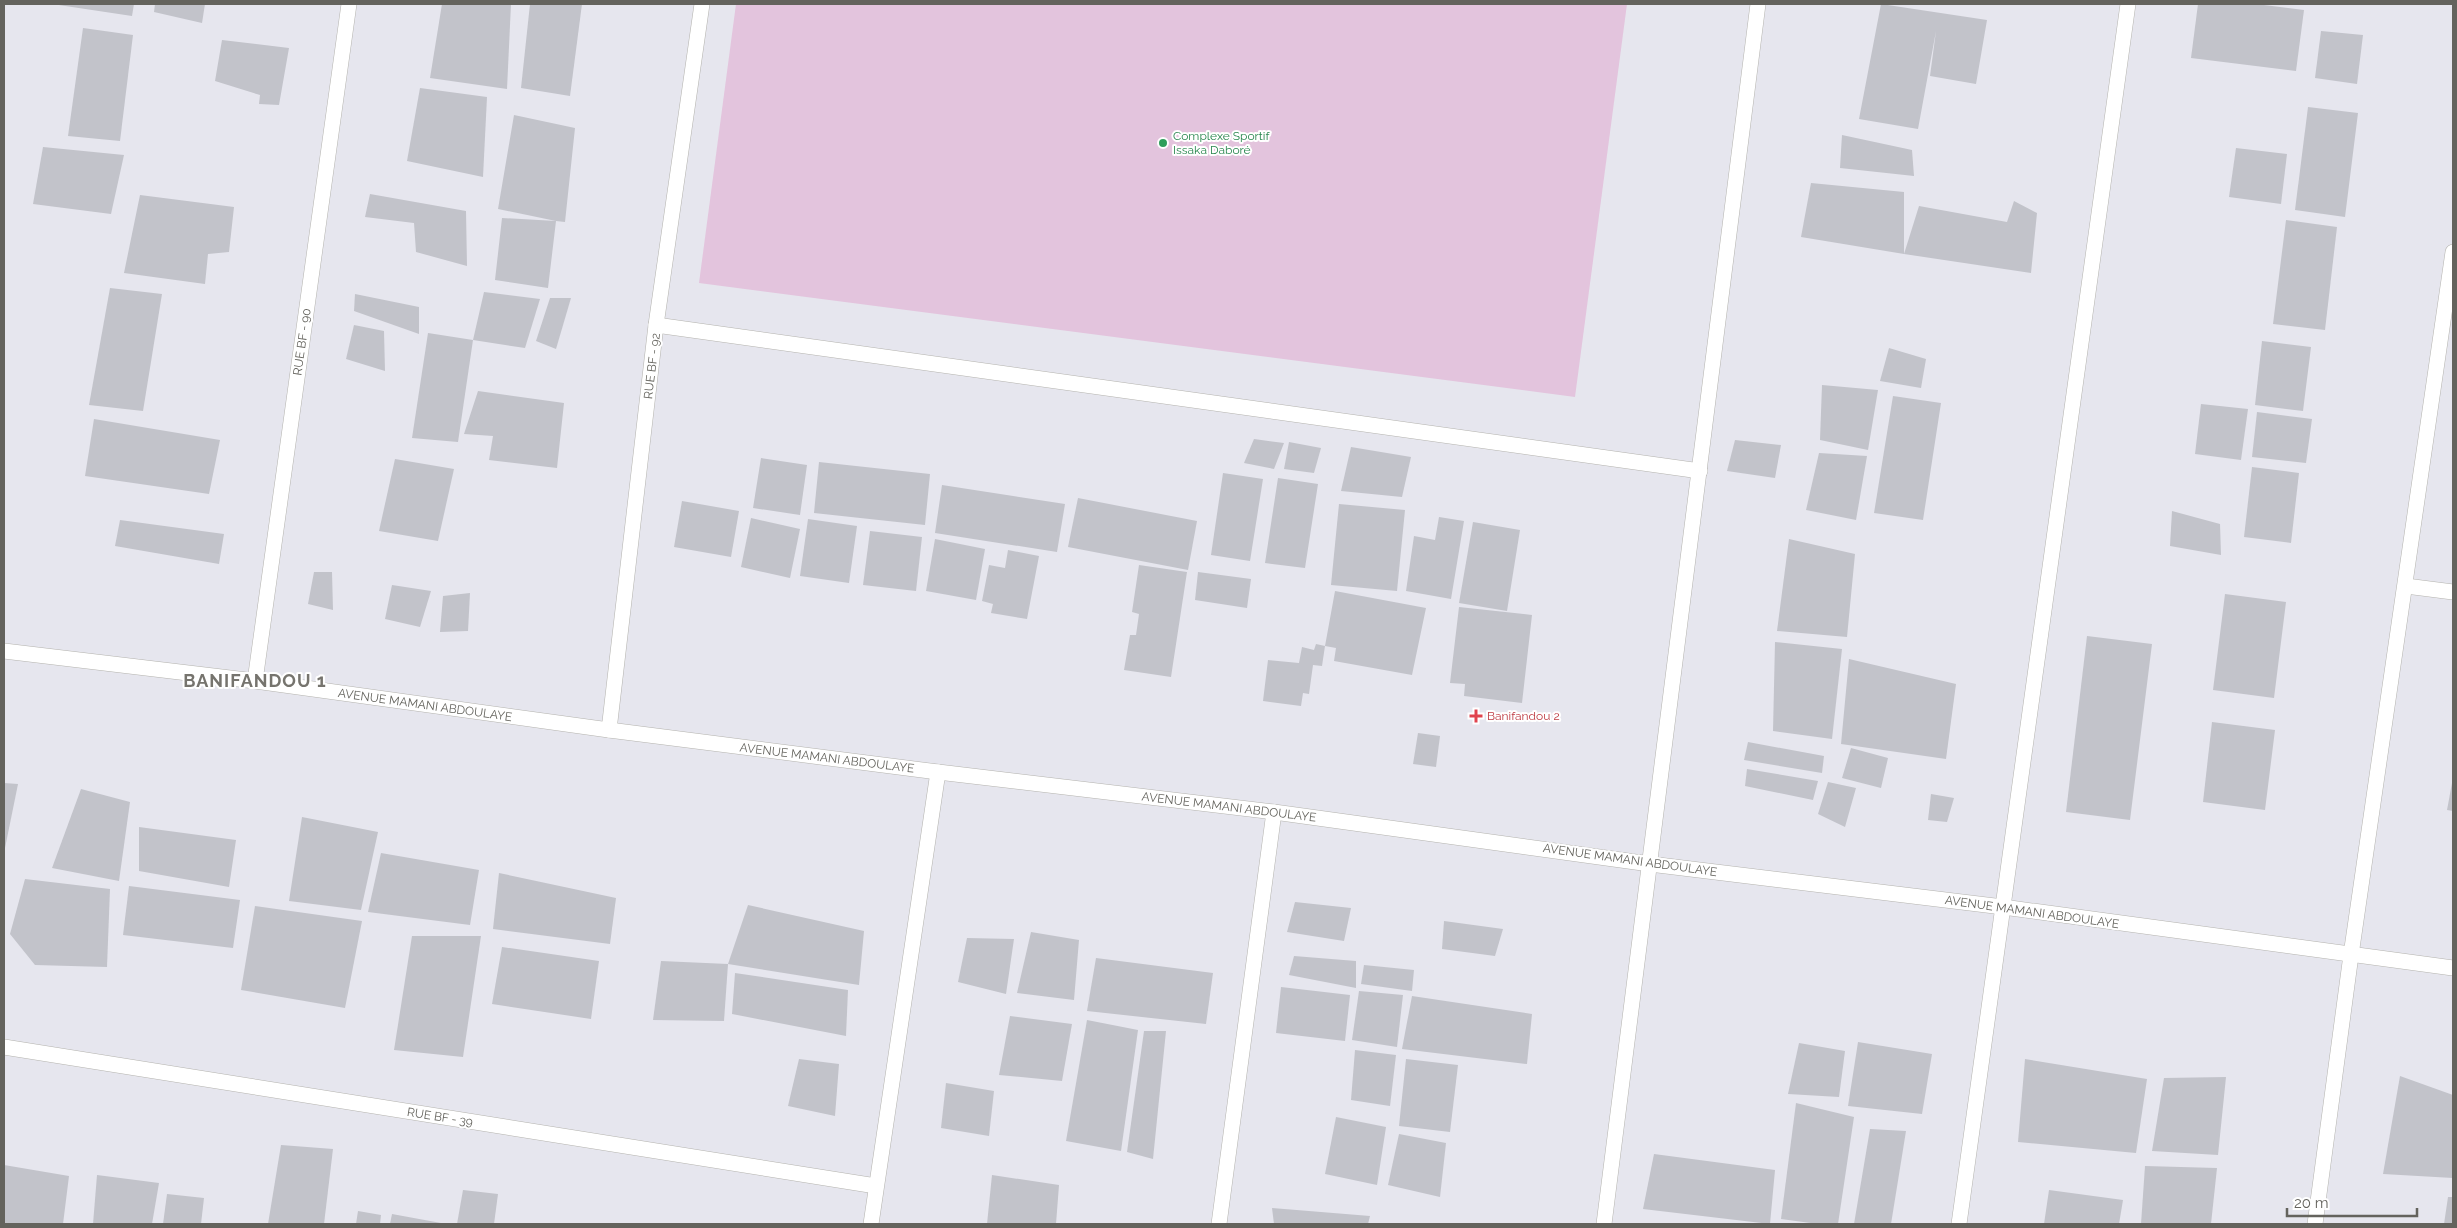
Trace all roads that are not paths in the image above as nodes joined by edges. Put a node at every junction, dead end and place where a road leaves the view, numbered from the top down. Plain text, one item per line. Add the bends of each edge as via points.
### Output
1 (349, 4) edge
2 (702, 4) edge
3 (1758, 4) edge
4 (2128, 4) edge
5 (2453, 260) edge
6 (656, 325) junction
7 (1700, 471) junction
8 (2406, 586) junction
9 (2453, 592) edge
10 (4, 651) edge
11 (255, 681) junction
12 (609, 730) junction
13 (938, 772) junction
14 (1274, 812) junction
15 (1650, 864) junction
16 (2003, 908) junction
17 (2351, 955) junction
18 (2453, 968) edge
19 (4, 1047) edge
20 (876, 1186) junction
21 (871, 1224) edge
22 (1218, 1224) edge
23 (1604, 1224) edge
24 (1959, 1224) edge
25 (2315, 1224) edge

1 - 11 street, RUE BF - 90
2 - 6 street, RUE BF - 92
3 - 7 street
4 - 16 street
5 - 8 street
6 - 7 street
6 - 12 street, RUE BF - 92
7 - 15 street
8 - 9 street
8 - 17 street
10 - 11 street, AVENUE MAMANI ABDOULAYE
11 - 12 street, AVENUE MAMANI ABDOULAYE
12 - 13 street, AVENUE MAMANI ABDOULAYE
13 - 14 street, AVENUE MAMANI ABDOULAYE
13 - 20 street
14 - 15 street, AVENUE MAMANI ABDOULAYE
14 - 22 street
15 - 16 street, AVENUE MAMANI ABDOULAYE
15 - 23 street
16 - 17 street, AVENUE MAMANI ABDOULAYE
16 - 24 street
17 - 18 street, AVENUE MAMANI ABDOULAYE
17 - 25 street
19 - 20 street, RUE BF - 39
20 - 21 street

